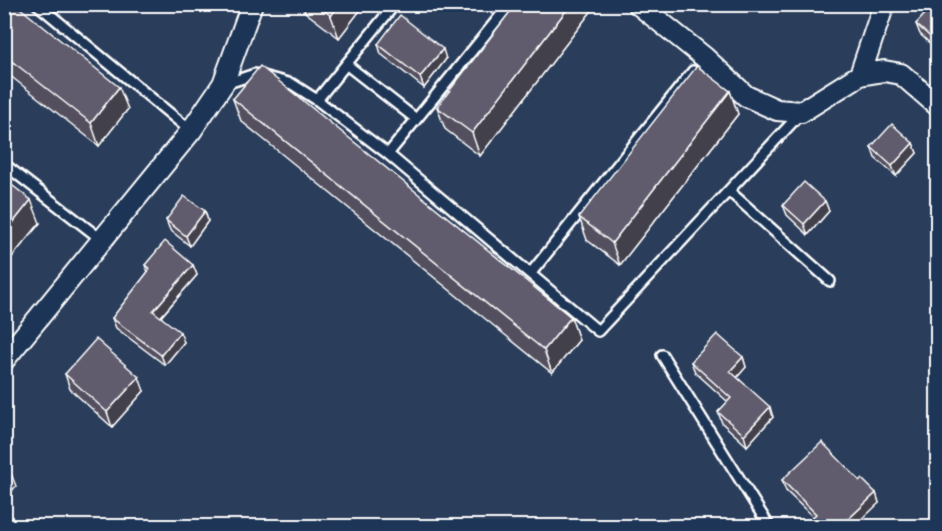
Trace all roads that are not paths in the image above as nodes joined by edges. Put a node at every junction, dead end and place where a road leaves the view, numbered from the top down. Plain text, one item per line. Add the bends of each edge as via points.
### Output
1 (37, 4) edge
2 (252, 4) edge
3 (395, 4) edge
4 (510, 4) edge
5 (638, 4) edge
6 (884, 4) edge
7 (704, 57) junction
8 (346, 64) junction
9 (860, 75) junction
10 (223, 84) junction
11 (317, 100) junction
12 (938, 106) edge
13 (801, 112) junction
14 (416, 119) junction
15 (191, 131) junction
16 (388, 154) junction
17 (4, 164) edge
18 (729, 190) junction
19 (102, 240) junction
20 (531, 273) junction
21 (830, 281) dead end
22 (8, 348) edge
23 (662, 355) dead end
24 (769, 526) edge

1 - 15 lane
2 - 10 street
3 - 8 lane
4 - 14 lane
5 - 7 street
6 - 9 street
7 - 13 street via 746,96 777,110
7 - 20 lane
8 - 11 lane
8 - 14 lane
9 - 12 street via 884,71 901,74
9 - 13 street
10 - 11 lane via 255,74 292,84
10 - 15 street
11 - 16 lane
13 - 18 lane
14 - 16 lane
15 - 19 street
16 - 20 lane
17 - 19 lane
18 - 20 lane via 598,331
18 - 21 lane
19 - 22 street
23 - 24 lane

